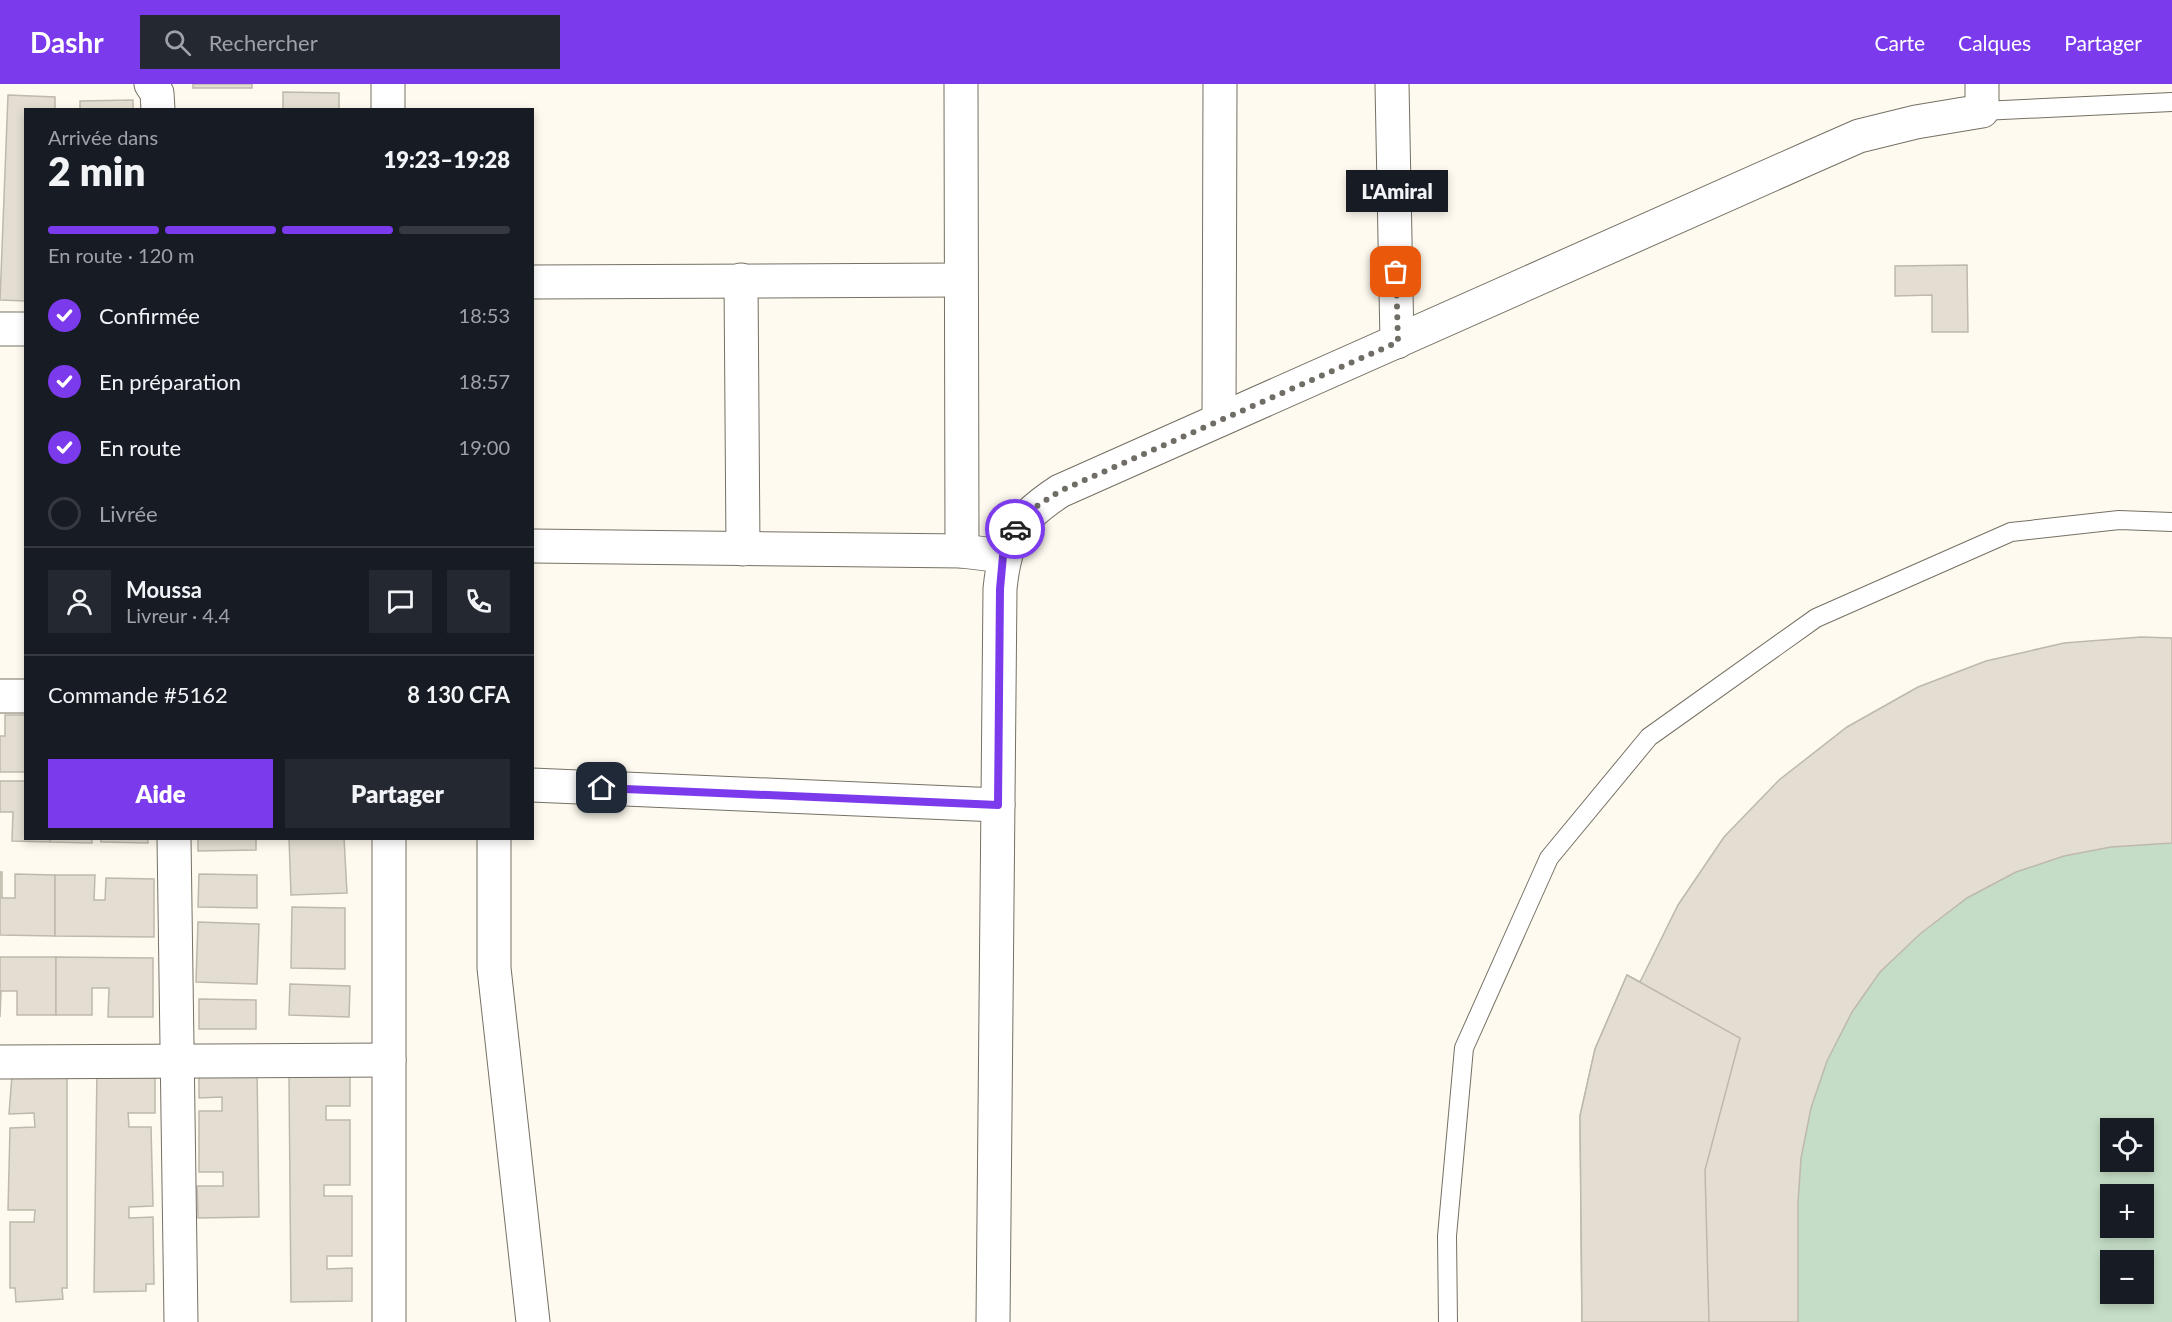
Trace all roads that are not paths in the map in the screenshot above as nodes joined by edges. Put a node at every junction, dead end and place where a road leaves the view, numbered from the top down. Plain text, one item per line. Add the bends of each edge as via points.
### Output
1 (151, 84) edge
2 (388, 84) edge
3 (961, 84) edge
4 (1220, 84) edge
5 (1392, 84) edge
6 (1982, 98) edge
7 (2172, 102) edge
8 (158, 108) edge
9 (388, 108) edge
10 (741, 280) junction
11 (961, 280) junction
12 (534, 282) edge
13 (0, 329) edge
14 (24, 329) edge
15 (1398, 342) junction
16 (1220, 420) junction
17 (2172, 522) edge
18 (534, 546) edge
19 (743, 549) junction
20 (962, 551) junction
21 (1003, 556) junction
22 (0, 696) edge
23 (24, 696) edge
24 (534, 785) edge
25 (998, 805) junction
26 (174, 840) edge
27 (388, 840) edge
28 (494, 840) edge
29 (178, 1060) junction
30 (388, 1060) junction
31 (0, 1062) edge
32 (182, 1322) edge
33 (389, 1322) edge
34 (533, 1322) edge
35 (993, 1322) edge
36 (1448, 1322) edge

1 - 8 street via 157,93
2 - 9 street
3 - 11 street
4 - 16 street
5 - 15 street
6 - 7 lane
6 - 15 street via 1916,122 1859,136
10 - 11 street
10 - 12 street
10 - 19 street
11 - 20 street
13 - 14 street
15 - 16 street
16 - 21 street via 1060,491 1034,508 1014,530
17 - 36 lane via 2119,520 2011,532 1816,618 1649,737 1549,858 1464,1048 1447,1236
18 - 19 street
19 - 20 street
20 - 21 street
21 - 25 street
22 - 23 street
24 - 25 street
25 - 35 street
26 - 29 street
27 - 30 street
28 - 34 street via 494,969
29 - 30 street
29 - 31 street
29 - 32 street
30 - 33 street

